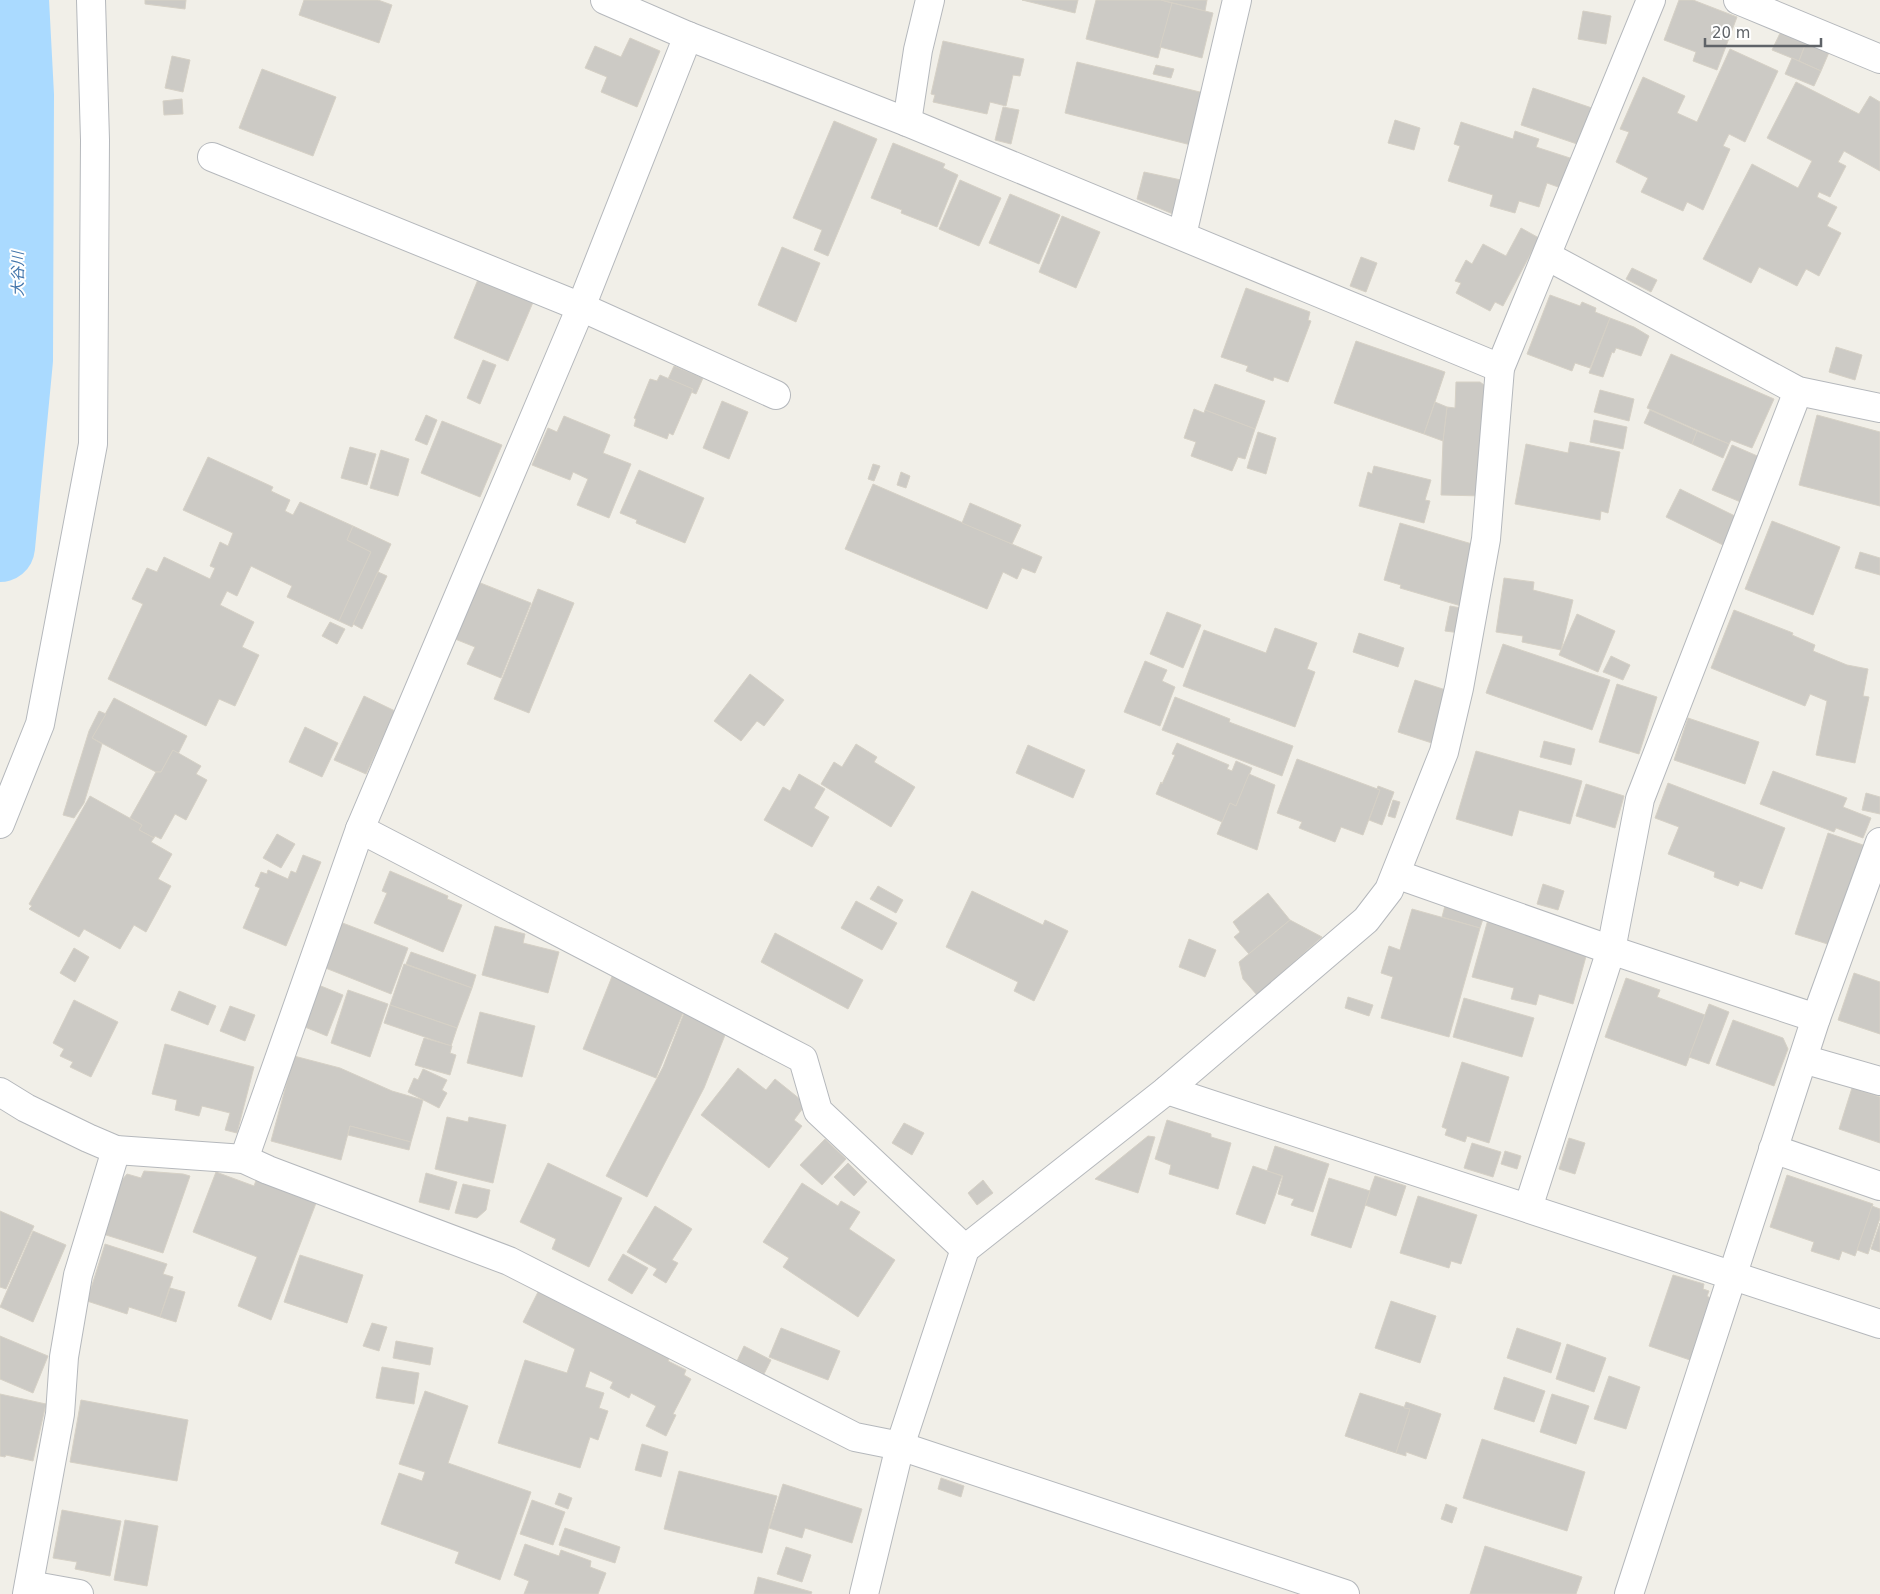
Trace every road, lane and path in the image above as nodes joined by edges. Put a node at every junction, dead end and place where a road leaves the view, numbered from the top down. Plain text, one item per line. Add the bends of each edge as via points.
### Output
1 (91, 0) edge
2 (605, 0) edge
3 (930, 0) edge
4 (1238, 0) edge
5 (1651, 0) edge
6 (1738, 0) edge
7 (688, 36) junction
8 (1880, 59) edge
9 (907, 122) junction
10 (212, 157) dead end
11 (1182, 235) junction
12 (1546, 256) junction
13 (581, 307) junction
14 (1500, 368) junction
15 (1798, 391) junction
16 (776, 395) dead end
17 (1880, 408) edge
18 (0, 824) edge
19 (360, 829) junction
20 (1880, 842) edge
21 (1396, 874) junction
22 (1611, 950) junction
23 (1816, 1018) junction
24 (1803, 1059) junction
25 (1880, 1081) edge
26 (1167, 1090) junction
27 (0, 1092) edge
28 (1773, 1149) junction
29 (116, 1150) junction
30 (244, 1159) junction
31 (1880, 1186) edge
32 (1528, 1208) junction
33 (965, 1249) junction
34 (1732, 1275) junction
35 (1880, 1324) edge
36 (900, 1446) junction
37 (28, 1590) edge
38 (79, 1594) edge
39 (864, 1594) edge
40 (1345, 1594) edge
41 (1629, 1594) edge

1 - 18 street via 95,140 93,444 40,724
2 - 7 street
3 - 9 street via 918,50
4 - 11 street
5 - 12 street
6 - 8 street
7 - 9 street
7 - 13 street
9 - 11 street
10 - 13 street
11 - 14 street
12 - 14 street
12 - 15 street
13 - 16 street
13 - 19 street
14 - 21 street via 1486,539 1459,688 1444,752
15 - 17 street
15 - 22 street via 1640,799
19 - 30 street
19 - 33 street via 803,1059 818,1111
20 - 23 street
21 - 22 street
21 - 26 street via 1389,890 1366,920
22 - 23 street
22 - 32 street
23 - 24 street
24 - 25 street
24 - 28 street
26 - 32 street
26 - 33 street
27 - 29 street via 26,1108
28 - 31 street
28 - 34 street
29 - 30 street
29 - 37 street via 78,1275 64,1357 60,1414
30 - 36 street via 509,1262 855,1437
32 - 34 street
33 - 36 street
34 - 35 street
34 - 41 street
36 - 39 street
36 - 40 street
37 - 38 street

